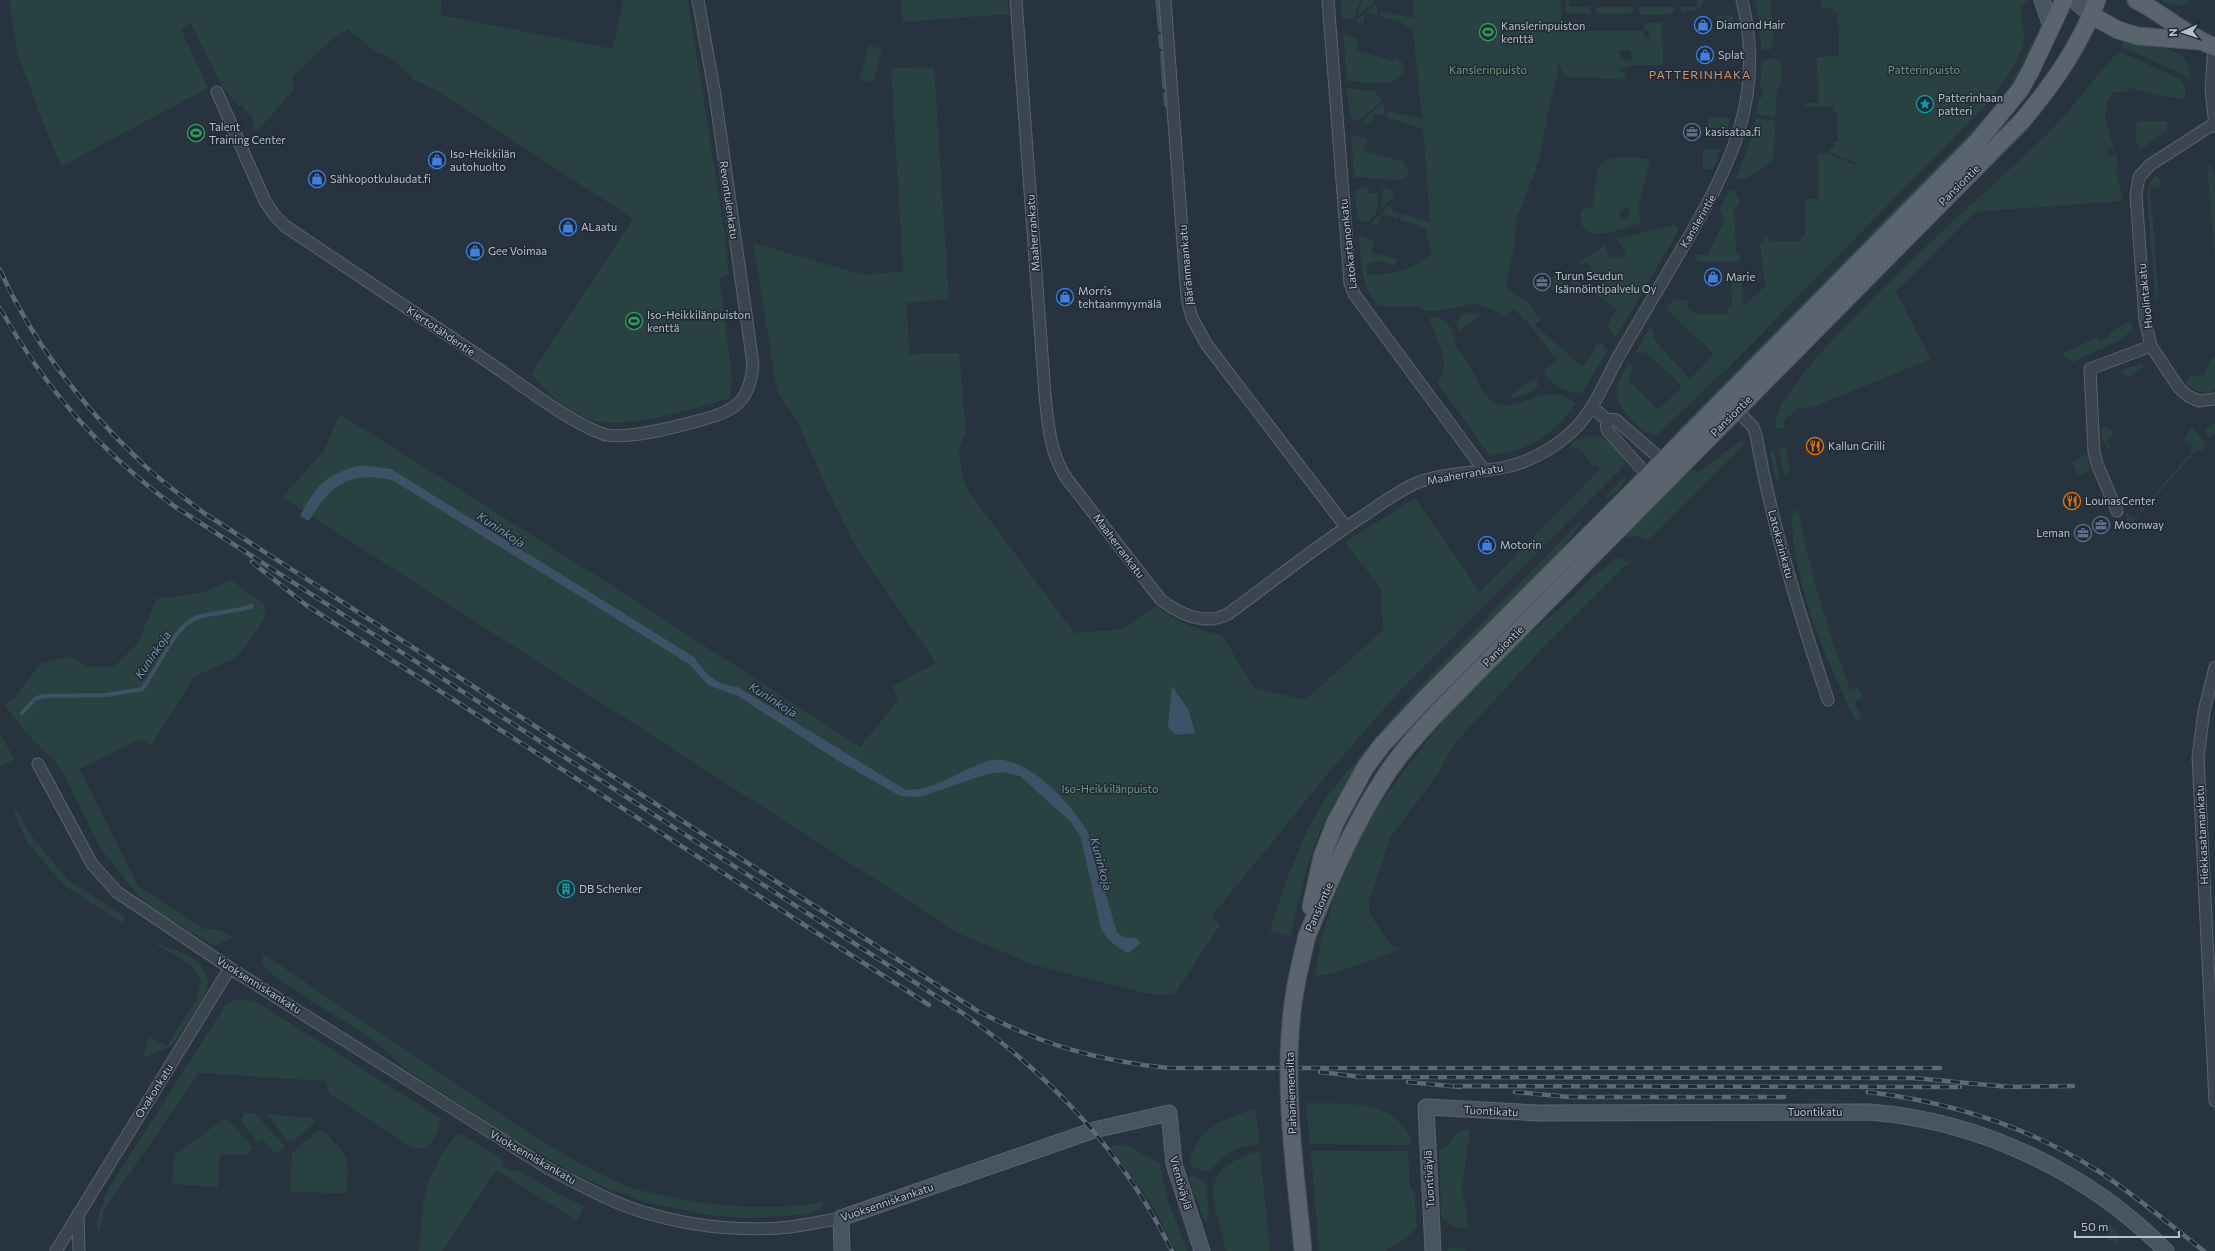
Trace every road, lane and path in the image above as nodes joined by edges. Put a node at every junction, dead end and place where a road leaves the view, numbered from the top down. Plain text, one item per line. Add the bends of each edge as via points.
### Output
1 (698, 0) edge
2 (1016, 0) edge
3 (1165, 0) edge
4 (1328, 0) edge
5 (1742, 0) edge
6 (2042, 0) edge
7 (2064, 0) edge
8 (2074, 0) edge
9 (2136, 0) edge
10 (2094, 7) edge
11 (2051, 26) junction
12 (2209, 45) edge
13 (216, 92) dead end
14 (2215, 124) edge
15 (2151, 346) junction
16 (1725, 397) junction
17 (743, 398) joint
18 (2215, 399) edge
19 (1592, 407) junction
20 (1737, 410) junction
21 (1606, 419) junction
22 (1663, 462) junction
23 (1484, 470) junction
24 (1648, 476) junction
25 (1666, 481) junction
26 (2117, 511) dead end
27 (1346, 527) junction
28 (2215, 667) edge
29 (1828, 700) dead end
30 (38, 764) dead end
31 (2211, 932) edge
32 (1307, 936) junction
33 (230, 968) junction
34 (2215, 1101) edge
35 (1426, 1107) joint
36 (1170, 1113) joint
37 (78, 1214) junction
38 (841, 1218) junction
39 (56, 1251) edge
40 (79, 1251) edge
41 (842, 1251) edge
42 (1202, 1251) edge
43 (1302, 1251) edge
44 (1432, 1251) edge
45 (2166, 1251) edge

1 - 17 street, Revontulenkatu via 715,95 754,364 752,384
2 - 27 street, Maaherrankatu via 1045,395 1050,436 1059,467 1161,600 1177,611 1195,617 1208,619 1228,614
3 - 27 street, Jääränmaankatu via 1188,298 1192,318 1207,344
4 - 23 street, Latokartanonkatu via 1350,283 1354,294
5 - 19 street, Kanslerintie via 1748,36 1748,89 1744,115 1733,153 1715,192 1621,350
6 - 11 street
7 - 11 main road, Pansiontie
8 - 10 street
9 - 12 main road
10 - 12 main road via 2118,30 2138,36
10 - 20 main road, Pansiontie via 2062,70 2022,122
11 - 16 main road, Pansiontie via 2030,72 1992,126
12 - 14 street, Huolintakatu
13 - 17 street, Kiertotähdentie via 274,216 558,409 604,434 622,436 719,415
14 - 15 street, Huolintakatu via 2150,165 2139,177 2136,194 2145,320
15 - 18 street via 2179,388 2188,396 2199,401
15 - 26 street via 2090,369 2094,451
16 - 20 street, Latokarinkatu
16 - 22 main road, Pansiontie
19 - 21 street
19 - 23 street, Maaherrankatu via 1568,435 1547,450 1506,467
20 - 25 main road, Pansiontie
20 - 29 street, Latokarinkatu via 1753,427 1756,435 1784,559
21 - 22 street via 1616,420
21 - 24 street via 1607,430
22 - 24 main road, Pansiontie
22 - 25 street
23 - 27 street, Maaherrankatu via 1420,482 1400,491
24 - 25 street
24 - 32 main road, Pansiontie via 1382,745 1345,802 1328,839 1316,881
25 - 32 main road, Pansiontie via 1438,712 1397,759 1364,812 1325,891
28 - 31 street, Hiekkasatamankatu via 2204,711 2198,757
30 - 33 street, Vuoksenniskankatu via 92,864 117,892
31 - 34 street, Hiekkasatamankatu
32 - 43 main road, Pahaniemensilta, bridge via 1294,999 1289,1057 1290,1111
33 - 37 street, Ovakonkatu
33 - 38 street, Vuoksenniskankatu via 549,1169 619,1203 674,1219 737,1228 791,1227
35 - 44 street, Tuontiväylä
35 - 45 street, Tuontikatu via 1538,1113 1870,1112 1918,1118 1993,1139 2058,1170 2094,1191 2124,1213
36 - 38 street, Vuoksenniskankatu via 1094,1130
36 - 42 street, Vientiväylä via 1174,1164
37 - 39 street, Ovakonkatu
37 - 40 street
38 - 41 street

